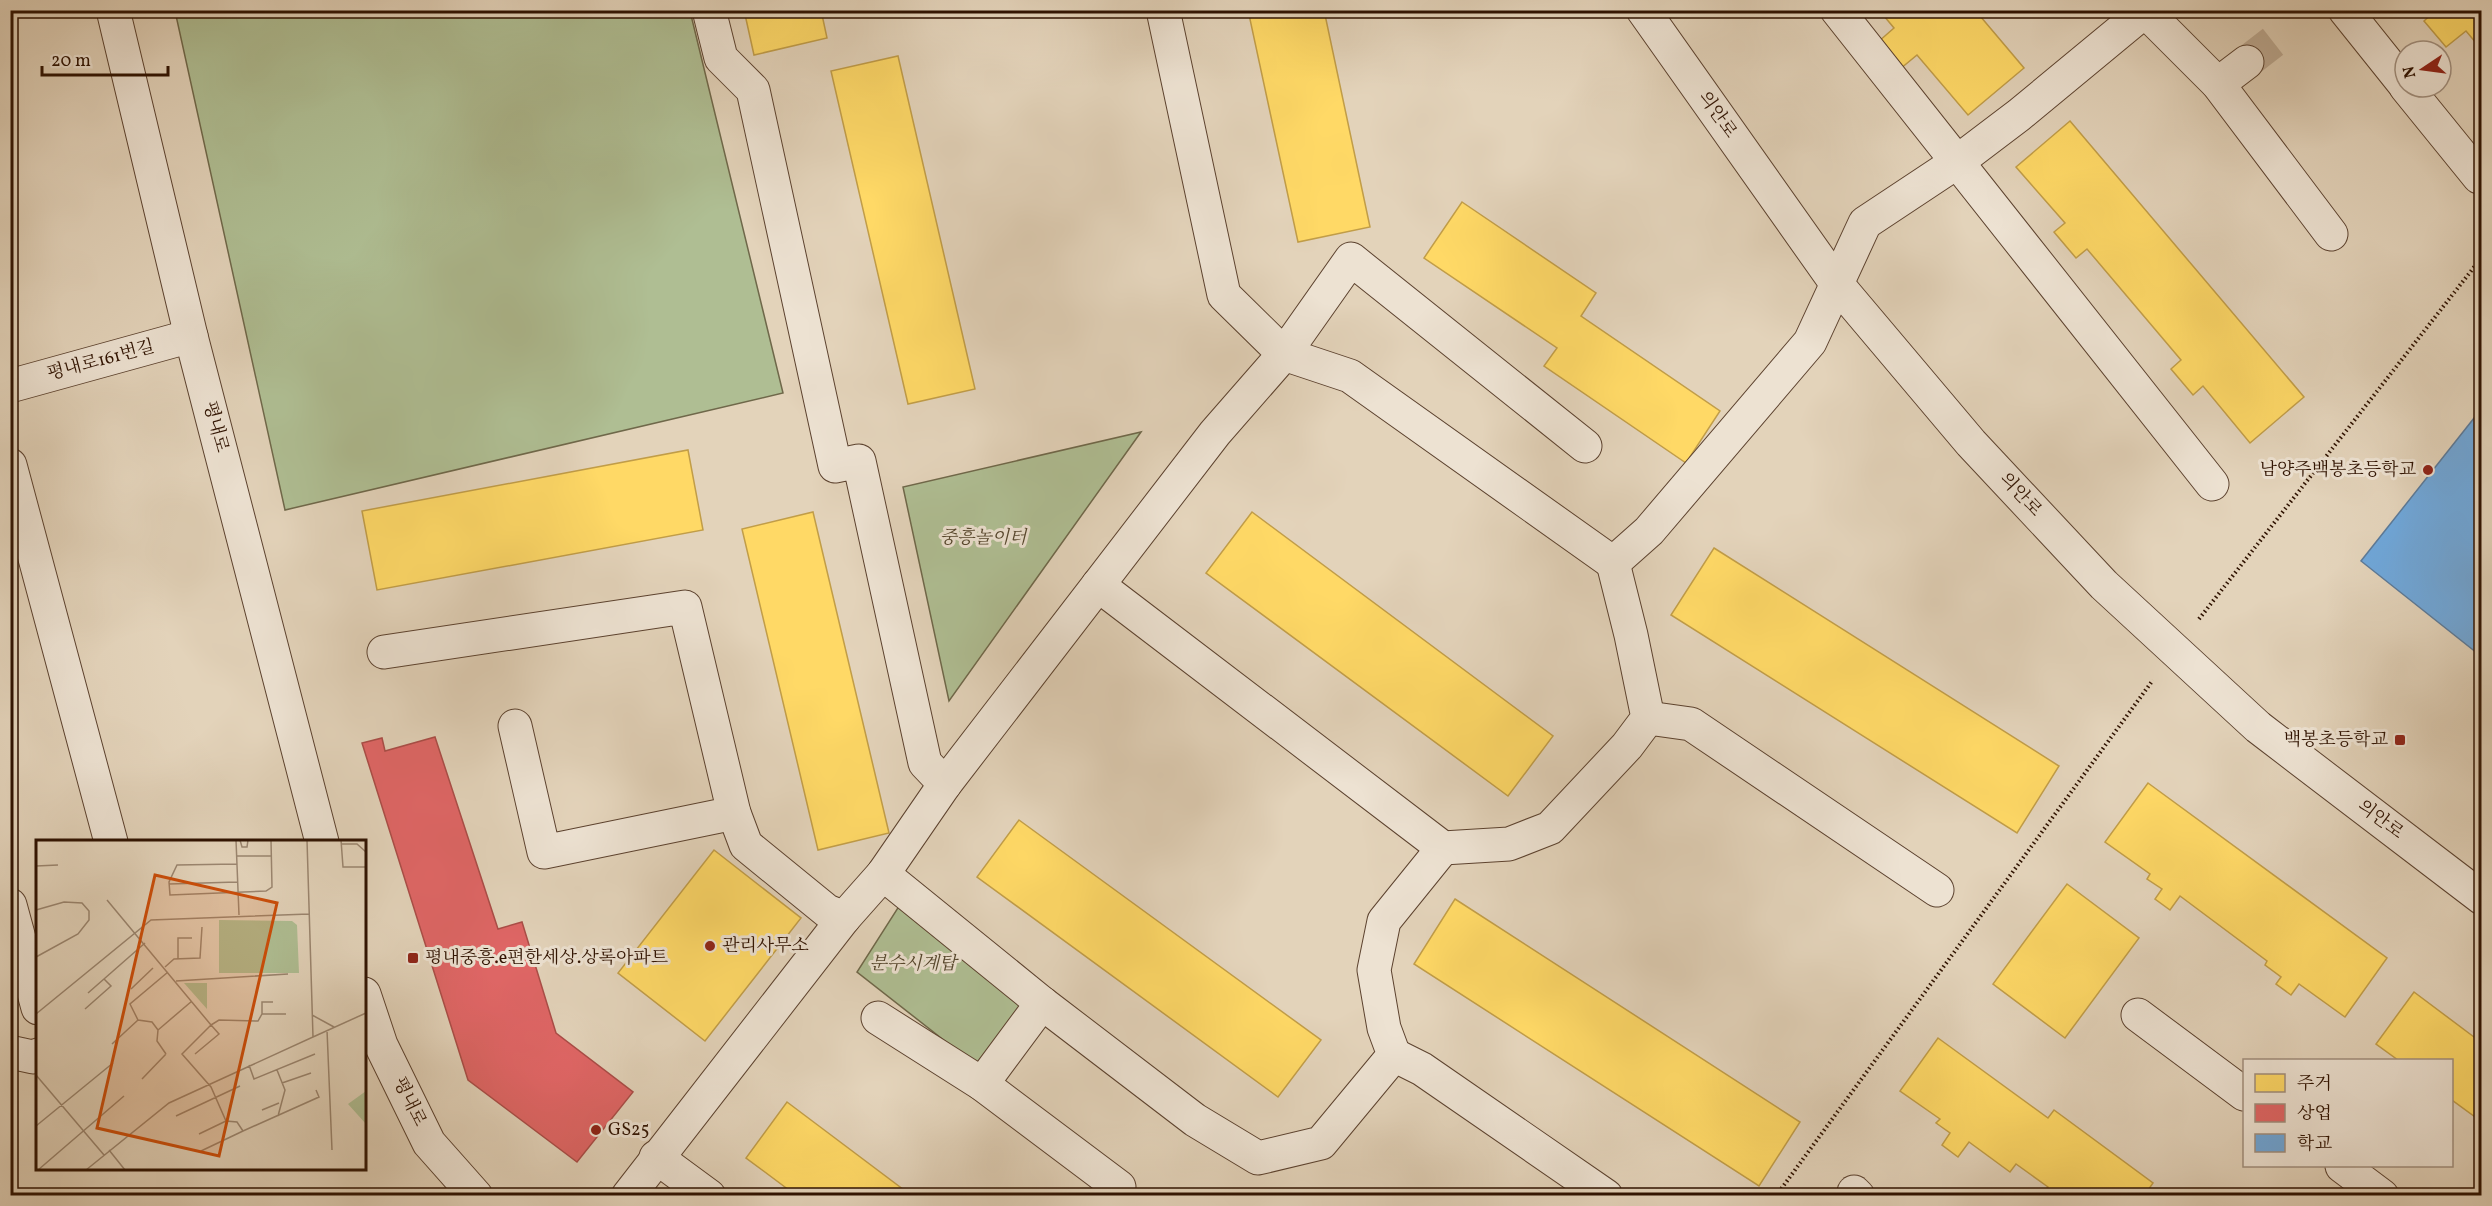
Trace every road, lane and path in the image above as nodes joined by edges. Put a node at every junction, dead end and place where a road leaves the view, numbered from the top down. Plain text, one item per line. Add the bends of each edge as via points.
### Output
1 (113, 10) edge
2 (709, 10) edge
3 (1163, 10) edge
4 (1643, 10) edge
5 (1837, 10) edge
6 (2345, 10) edge
7 (2146, 11) edge
8 (2247, 62) tunnel mouth
9 (2393, 70) edge
10 (2218, 84) junction
11 (2416, 99) edge
12 (1957, 162) junction
13 (2479, 177) dead end
14 (2331, 234) dead end
15 (2481, 257) edge
16 (1836, 283) junction
17 (191, 336) junction
18 (1284, 354) junction
19 (10, 386) edge
20 (1585, 446) dead end
21 (10, 465) edge
22 (2212, 484) dead end
23 (1613, 563) junction
24 (1098, 585) junction
25 (2175, 650) junction
26 (384, 652) dead end
27 (1648, 718) junction
28 (515, 726) dead end
29 (945, 784) junction
30 (734, 813) junction
31 (110, 840) edge
32 (321, 840) edge
33 (1443, 848) junction
34 (883, 874) junction
35 (1937, 890) dead end
36 (2481, 898) edge
37 (10, 905) edge
38 (844, 918) junction
39 (366, 1000) edge
40 (36, 1001) edge
41 (1042, 1003) junction
42 (2138, 1016) dead end
43 (878, 1018) dead end
44 (10, 1052) edge
45 (1394, 1055) junction
46 (36, 1056) edge
47 (982, 1084) junction
48 (2243, 1093) edge
49 (656, 1157) junction
50 (2343, 1167) edge
51 (1119, 1187) dead end
52 (476, 1196) edge
53 (628, 1196) edge
54 (709, 1196) edge
55 (1606, 1196) edge
56 (1776, 1196) edge
57 (2382, 1196) edge

1 - 17 street, 평내로
2 - 29 street via 721,58 753,90 835,466 859,461 925,764
3 - 18 street via 1224,295
4 - 16 street, 의안로
5 - 12 street
6 - 9 street
7 - 10 street
7 - 12 street
8 - 10 street
10 - 14 street
11 - 13 street
12 - 16 street via 1866,223
12 - 22 street
15 - 25 path
16 - 23 street via 1810,342 1649,531
16 - 25 street, 의안로 via 1971,443 2104,585
17 - 19 street, 평내로161번길
17 - 32 street, 평내로
18 - 20 street via 1351,259
18 - 23 street via 1350,376
18 - 24 street via 1215,433
21 - 31 street
23 - 27 street
24 - 29 street
24 - 33 street
25 - 36 street, 의안로 via 2258,727
25 - 56 path
26 - 30 street via 685,607
27 - 33 street via 1628,746 1550,828 1509,844
27 - 35 street via 1691,724
28 - 30 street via 544,852
29 - 34 street
30 - 38 street via 746,845 827,911
33 - 45 street via 1383,921 1374,970 1384,1028
34 - 38 street
34 - 41 street
37 - 40 street
38 - 49 street
39 - 52 street, 평내로 via 381,1045 429,1143
41 - 45 street via 1195,1120 1258,1158 1321,1143
41 - 47 street
42 - 48 street
43 - 47 street
44 - 46 street
45 - 55 street via 1422,1069
47 - 51 street
49 - 53 street
49 - 54 street
50 - 57 street

